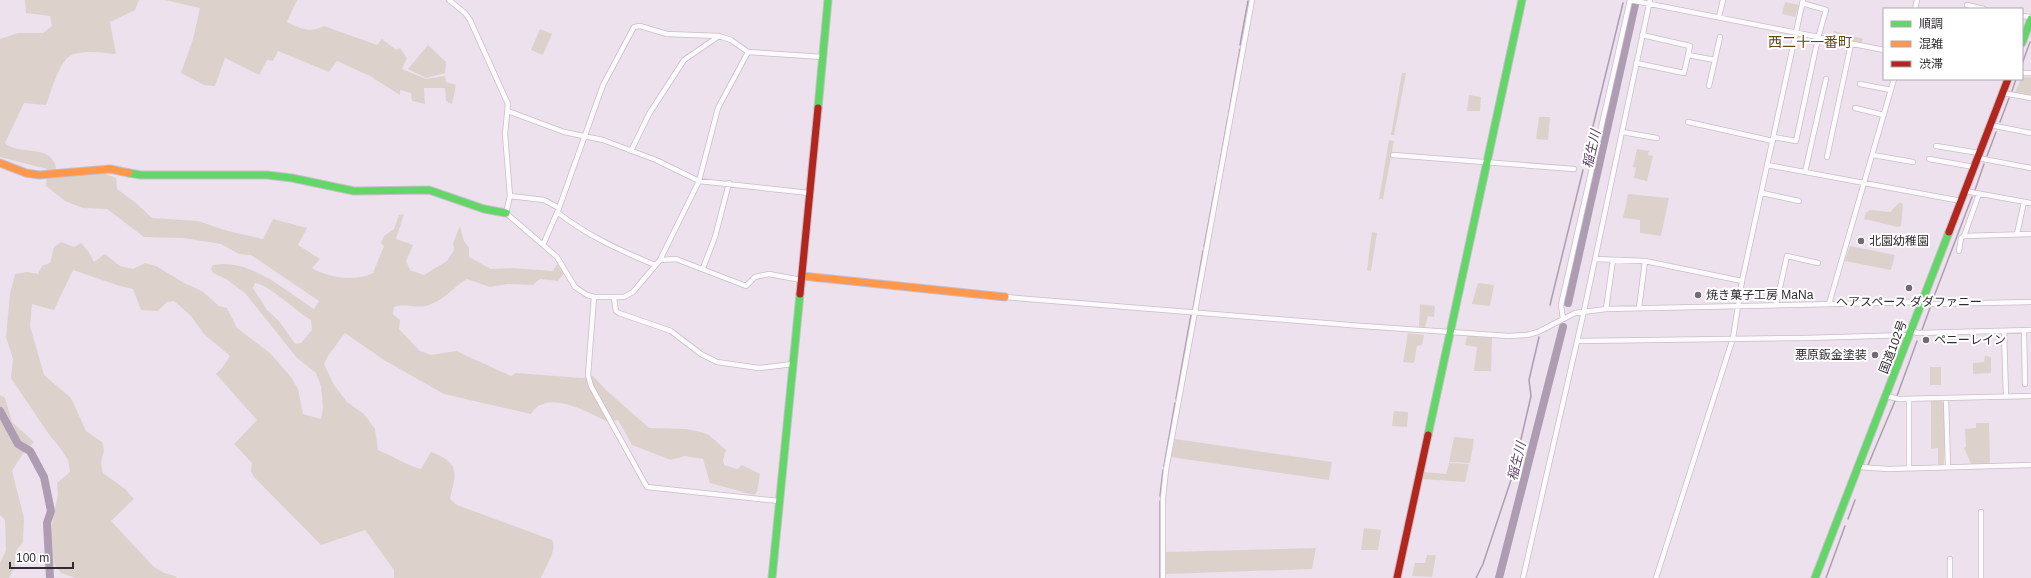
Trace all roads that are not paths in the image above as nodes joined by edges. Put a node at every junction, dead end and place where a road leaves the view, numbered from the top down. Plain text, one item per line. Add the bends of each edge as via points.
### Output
1 (449, 0) edge
2 (828, 0) edge
3 (1252, 0) edge
4 (1522, 0) edge
5 (1631, 0) edge
6 (1723, 0) edge
7 (1649, 2) edge
8 (1802, 2) edge
9 (1967, 6) dead end
10 (1978, 8) edge
11 (1718, 17) junction
12 (2031, 18) edge
13 (2026, 33) edge
14 (1794, 34) junction
15 (1642, 35) junction
16 (719, 36) junction
17 (1720, 37) dead end
18 (1818, 38) junction
19 (1851, 44) junction
20 (1883, 50) edge
21 (748, 52) junction
22 (1688, 55) junction
23 (823, 57) junction
24 (1714, 60) junction
25 (1636, 63) junction
26 (1826, 78) dead end
27 (1894, 80) edge
28 (2008, 80) edge
29 (1860, 84) dead end
30 (1709, 86) dead end
31 (1891, 90) junction
32 (2003, 92) junction
33 (2031, 98) edge
34 (1855, 108) dead end
35 (508, 111) junction
36 (1884, 115) junction
37 (1688, 122) dead end
38 (1990, 125) junction
39 (1622, 132) junction
40 (2031, 133) edge
41 (584, 136) junction
42 (1657, 138) dead end
43 (1773, 139) junction
44 (1936, 146) dead end
45 (631, 151) junction
46 (1393, 155) dead end
47 (1873, 155) junction
48 (1978, 155) junction
49 (1827, 157) dead end
50 (1929, 159) dead end
51 (1487, 162) junction
52 (1913, 162) dead end
53 (0, 163) edge
54 (1768, 165) junction
55 (1974, 167) junction
56 (2031, 168) edge
57 (1574, 169) dead end
58 (1805, 172) junction
59 (699, 181) junction
60 (729, 183) junction
61 (1864, 184) junction
62 (1965, 191) junction
63 (809, 193) junction
64 (1762, 193) junction
65 (1979, 194) junction
66 (510, 196) junction
67 (1799, 201) dead end
68 (1961, 201) junction
69 (2024, 202) junction
70 (2031, 203) edge
71 (558, 210) junction
72 (506, 213) junction
73 (2017, 234) junction
74 (2031, 234) edge
75 (1964, 236) junction
76 (543, 245) junction
77 (1959, 251) dead end
78 (1595, 259) junction
79 (660, 260) junction
80 (1613, 260) junction
81 (1645, 262) junction
82 (1818, 263) dead end
83 (655, 265) junction
84 (703, 268) junction
85 (801, 278) junction
86 (1742, 281) junction
87 (594, 297) junction
88 (1005, 297) joint
89 (614, 298) junction
90 (1922, 302) junction
91 (2031, 302) edge
92 (1829, 304) junction
93 (1776, 305) junction
94 (1738, 306) junction
95 (1639, 308) junction
96 (1606, 309) junction
97 (1584, 311) junction
98 (1195, 312) junction
99 (1563, 319) junction
100 (2024, 330) junction
101 (2031, 330) edge
102 (1451, 331) junction
103 (2004, 331) junction
104 (1910, 333) junction
105 (1733, 338) junction
106 (1578, 341) junction
107 (793, 364) junction
108 (2025, 384) dead end
109 (1886, 396) junction
110 (2006, 396) junction
111 (2031, 396) edge
112 (1909, 398) junction
113 (1946, 398) junction
114 (2031, 465) edge
115 (1859, 467) junction
116 (1909, 467) junction
117 (1948, 467) junction
118 (779, 501) junction
119 (1981, 512) dead end
120 (1950, 559) dead end
121 (772, 578) edge
122 (1163, 578) edge
123 (1397, 578) edge
124 (1523, 578) edge
125 (1656, 578) edge
126 (1815, 578) edge
127 (1950, 578) edge
128 (1981, 578) edge

1 - 35 street via 465,13 473,26 502,88
2 - 23 main road
3 - 98 street
4 - 51 main road
5 - 7 street
5 - 99 street via 1561,305
6 - 11 street
7 - 11 street
7 - 15 street
8 - 14 street
8 - 18 street via 1826,10
9 - 10 street
11 - 14 street
12 - 13 main road
14 - 18 street
14 - 43 street
15 - 22 street via 1690,46
15 - 25 street
16 - 21 street via 731,40
16 - 41 street via 667,34 634,26 603,85
16 - 45 street via 684,60 649,114
17 - 24 street
18 - 19 street
18 - 43 street via 1796,141
19 - 20 street
19 - 49 street
21 - 23 street
21 - 59 street via 718,108
22 - 24 street
22 - 25 street via 1684,73
23 - 63 main road
24 - 30 street
25 - 39 street
26 - 58 street
27 - 31 street
28 - 32 main road, 国道102号
29 - 31 street
31 - 36 street
32 - 33 street
32 - 38 main road, 国道102号
34 - 36 street
35 - 41 street via 554,129
35 - 66 street via 504,134
36 - 47 street
37 - 43 street
38 - 40 street
38 - 48 main road, 国道102号
39 - 42 street
39 - 78 street
41 - 45 street
41 - 71 street
43 - 54 street
44 - 48 street
45 - 59 street
46 - 51 street
47 - 52 street
47 - 61 street
48 - 55 main road, 国道102号
48 - 56 street
50 - 55 street
51 - 57 street
51 - 102 main road
53 - 72 main road via 26,173 40,175 110,169 141,174 267,175 354,191 430,190 484,209
54 - 58 street
54 - 64 street
55 - 62 main road, 国道102号
58 - 61 street
59 - 60 street
59 - 79 street
60 - 63 street
60 - 84 street
61 - 68 street
61 - 92 street
62 - 65 street
62 - 68 main road, 国道102号
63 - 85 main road
64 - 67 street
64 - 86 street
65 - 69 street
65 - 75 street
66 - 71 street via 544,200
66 - 72 street
68 - 90 main road, 国道102号
69 - 70 street
69 - 73 street
71 - 76 street
71 - 83 street via 568,221 610,245
72 - 76 street
73 - 74 street
73 - 75 street
75 - 77 street via 1961,238
76 - 87 street via 557,257 574,287
78 - 80 street
78 - 97 street
79 - 83 street
79 - 84 street via 676,259
80 - 81 street
80 - 96 street
81 - 86 street
81 - 95 street
82 - 93 street via 1787,256
83 - 89 street via 633,292 624,297
84 - 85 street via 746,286 755,277 769,274
85 - 88 main road
85 - 107 main road
86 - 94 street
87 - 89 street
87 - 118 street via 588,374 591,386 647,487
88 - 98 street
89 - 107 street via 619,313 671,331 710,360 759,368
90 - 91 street
90 - 92 street
90 - 104 main road, 国道102号
92 - 93 street
93 - 94 street
94 - 95 street
94 - 105 street
95 - 96 street
96 - 97 street
97 - 99 street
97 - 106 street
98 - 102 street
98 - 122 street via 1166,470 1163,498
99 - 102 street via 1527,335
100 - 101 street
100 - 103 street
100 - 108 street
102 - 123 main road
103 - 104 street
103 - 110 street
104 - 105 street
104 - 109 main road, 国道102号
105 - 106 street
105 - 125 street
106 - 124 street
107 - 118 main road
109 - 112 street
109 - 115 main road, 国道102号
110 - 111 street
110 - 113 street
112 - 113 street
112 - 116 street
113 - 117 street
114 - 117 street
115 - 116 street
115 - 126 main road, 国道102号
116 - 117 street
118 - 121 main road
119 - 128 street
120 - 127 street

